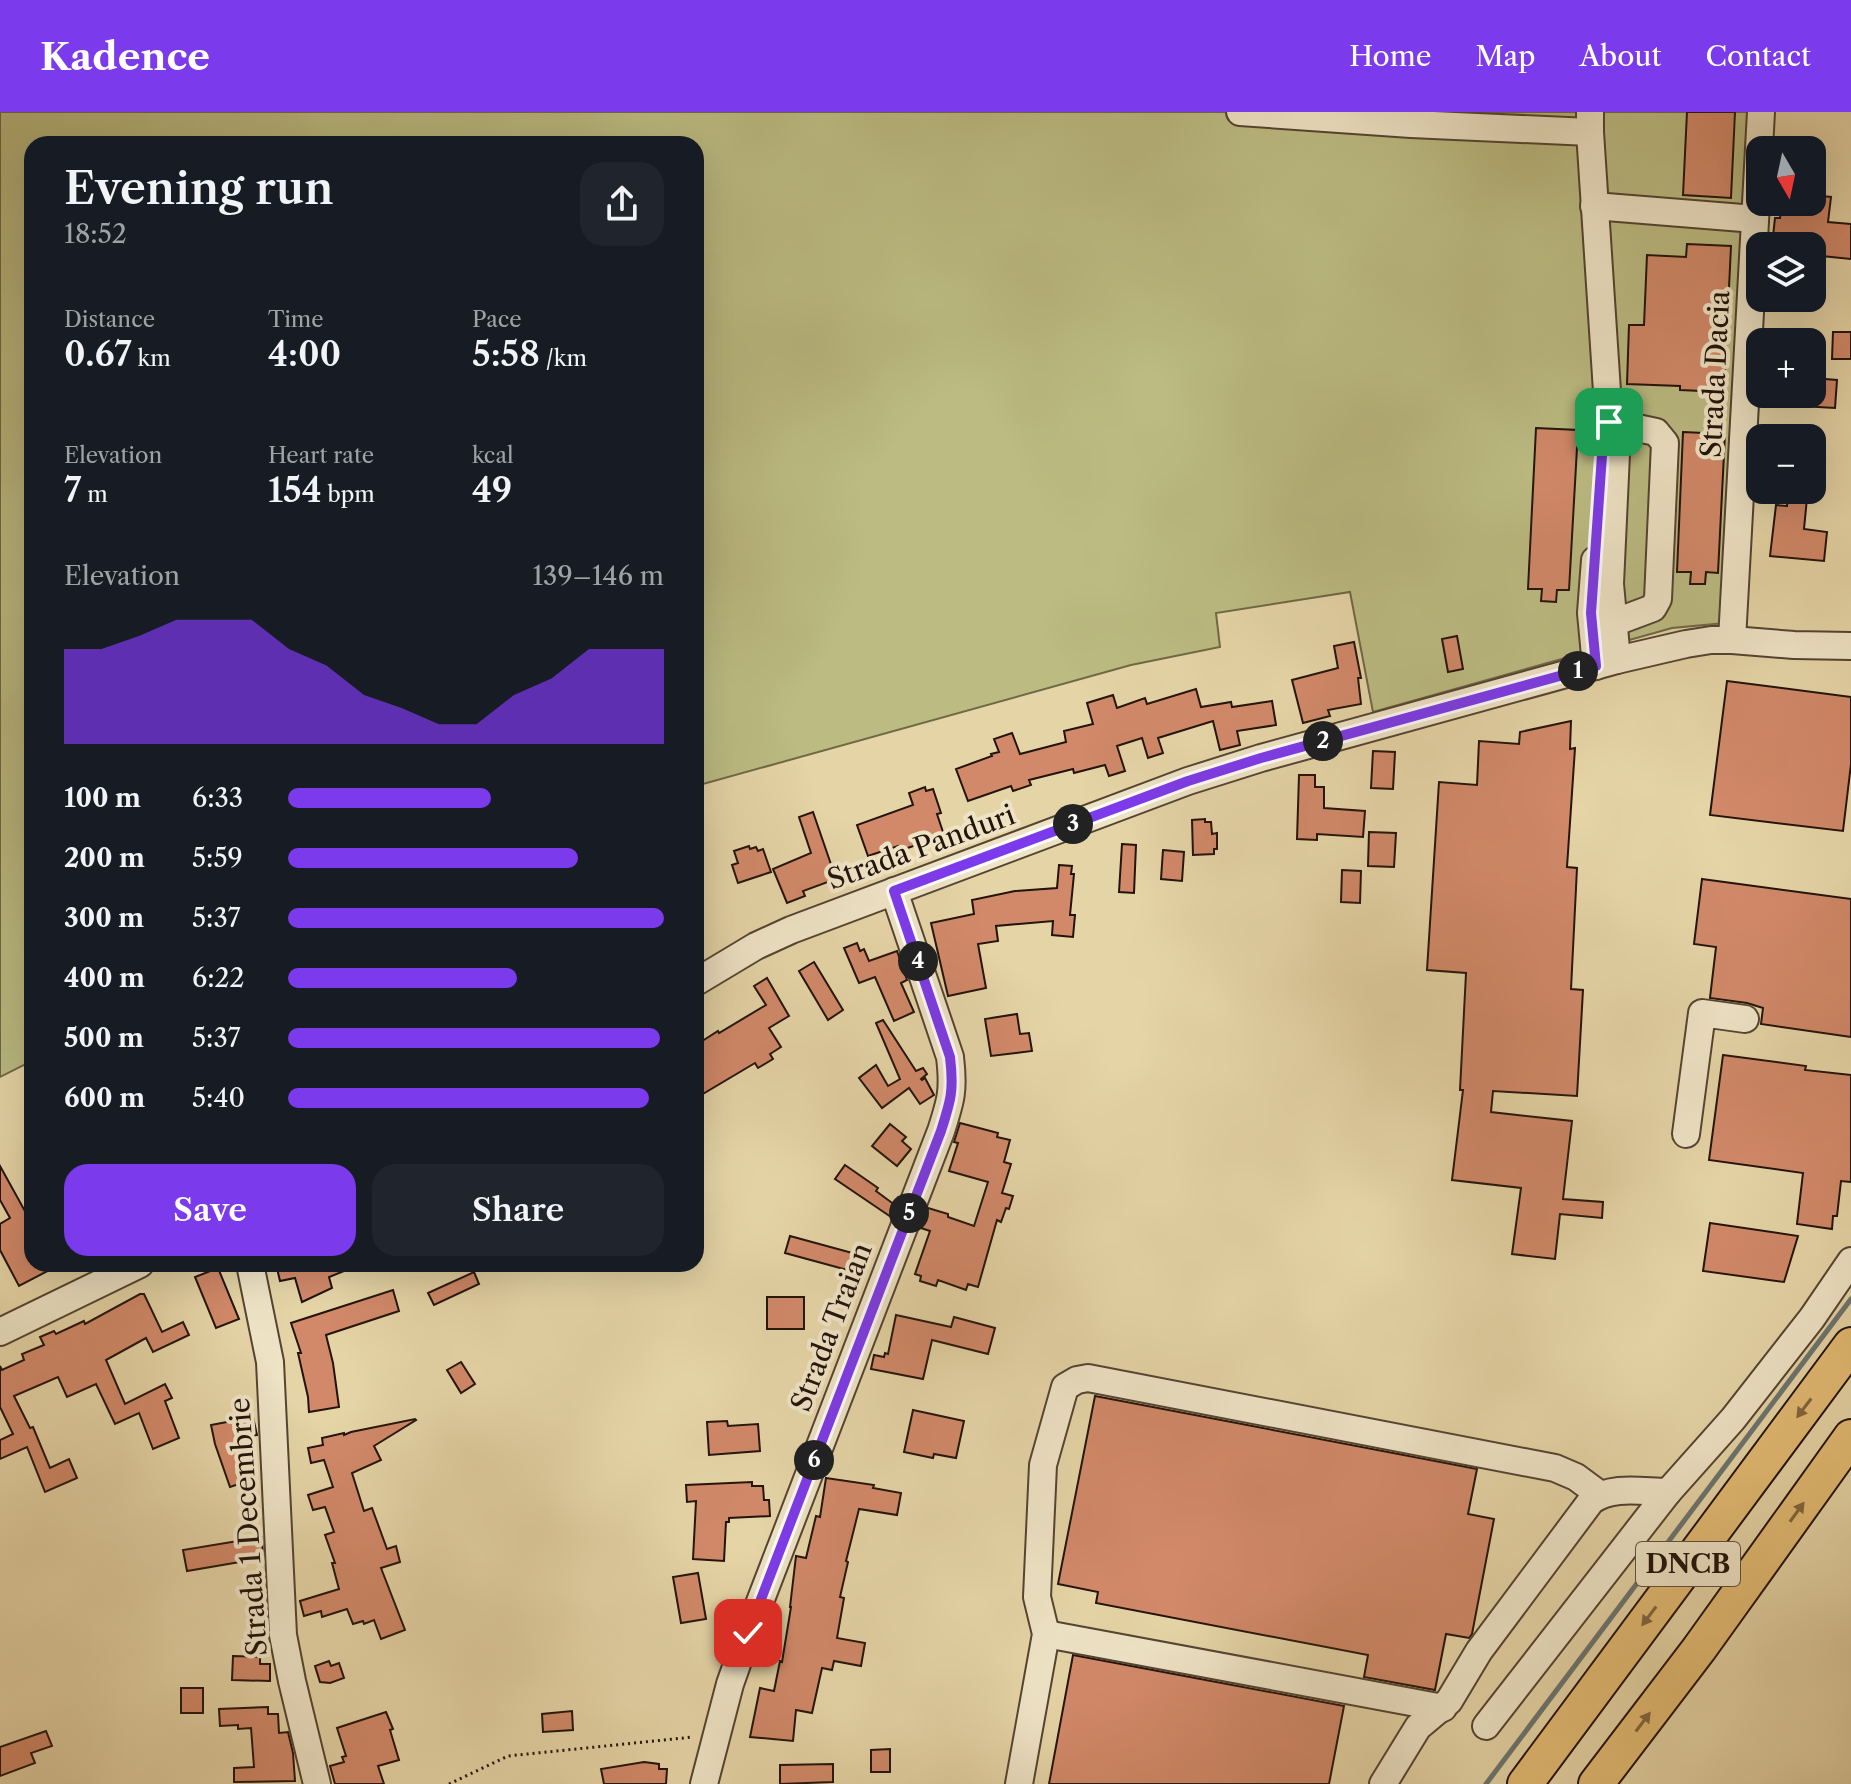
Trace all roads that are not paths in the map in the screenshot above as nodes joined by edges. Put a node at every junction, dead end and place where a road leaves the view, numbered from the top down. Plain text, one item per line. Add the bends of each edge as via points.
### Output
1 (1240, 112) edge
2 (1761, 112) edge
3 (1590, 122) edge
4 (1594, 206) junction
5 (1755, 219) junction
6 (1609, 422) junction
7 (1613, 623) junction
8 (1732, 640) junction
9 (1851, 646) edge
10 (1607, 663) junction
11 (894, 891) junction
12 (704, 977) edge
13 (1745, 1019) dead end
14 (1686, 1134) dead end
15 (1851, 1261) edge
16 (124, 1272) edge
17 (252, 1272) edge
18 (0, 1332) edge
19 (1851, 1345) edge
20 (1851, 1437) edge
21 (1668, 1492) junction
22 (1599, 1494) junction
23 (1046, 1634) junction
24 (1443, 1708) junction
25 (1486, 1726) dead end
26 (317, 1784) edge
27 (704, 1784) edge
28 (1019, 1784) edge
29 (1383, 1784) edge
30 (1525, 1784) edge
31 (1596, 1784) edge

1 - 3 street via 1411,124
2 - 5 street, Strada Dacia
3 - 4 street
4 - 5 street
4 - 6 street
5 - 8 street, Strada Dacia
6 - 7 street via 1616,454
6 - 7 street via 1656,432 1665,443 1658,599 1653,608
6 - 10 street via 1603,441 1591,613
7 - 10 street
8 - 9 street, Strada Panduri
8 - 10 street, Strada Panduri via 1686,644
10 - 11 street, Strada Panduri via 1188,781
11 - 12 street, Strada Panduri via 791,930
11 - 27 street, Strada Traian via 950,1057 951,1099 748,1633
13 - 14 street via 1702,1013
15 - 21 street via 1733,1419
16 - 18 street
17 - 26 street, Strada 1 Decembrie via 270,1362 283,1635
19 -> 30 main road, DNCB
31 -> 20 main road, DNCB
21 - 22 street
21 - 25 street
22 - 23 street via 1555,1468 1082,1378 1065,1387 1043,1465 1037,1597
22 - 24 street via 1486,1642
23 - 24 street
23 - 28 street
24 - 29 street via 1418,1727

